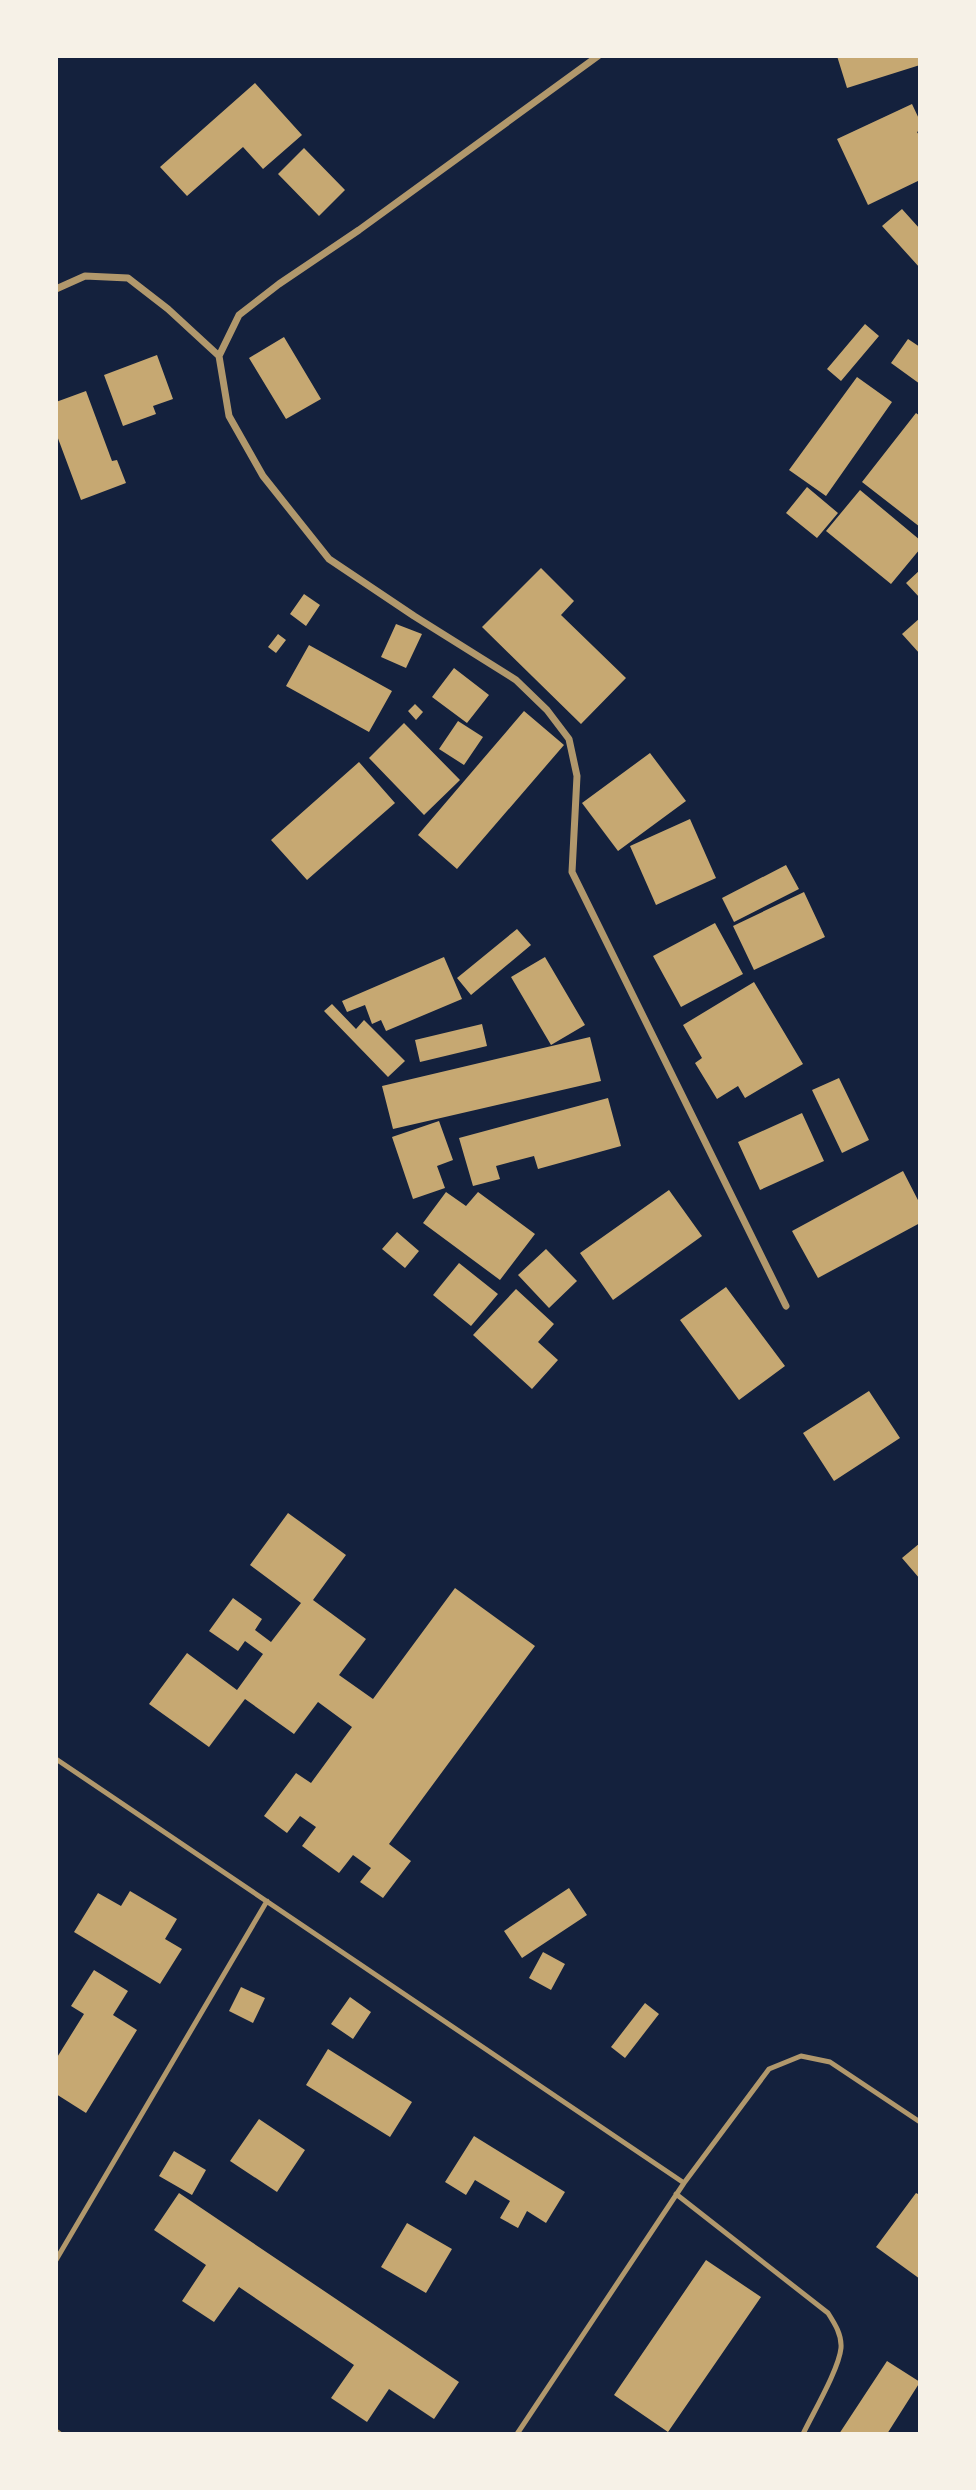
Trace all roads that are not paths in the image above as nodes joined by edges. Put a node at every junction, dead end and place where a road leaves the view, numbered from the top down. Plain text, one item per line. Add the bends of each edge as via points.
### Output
1 (598, 56) edge
2 (56, 289) edge
3 (219, 356) junction
4 (786, 1306) dead end
5 (56, 1759) edge
6 (267, 1901) junction
7 (920, 2122) edge
8 (684, 2183) junction
9 (676, 2194) junction
10 (56, 2260) edge
11 (56, 2431) edge
12 (60, 2434) edge
13 (517, 2434) edge
14 (803, 2434) edge

1 - 3 street via 239,315
2 - 3 street via 85,276 128,278
3 - 4 street via 229,416 263,476 329,559 516,680 569,739 577,776 572,872
5 - 6 lane
6 - 8 lane
6 - 10 lane
7 - 8 lane via 830,2062 801,2056 769,2069
8 - 9 lane
9 - 13 lane
9 - 14 lane via 828,2314 839,2330 838,2358
11 - 12 lane

